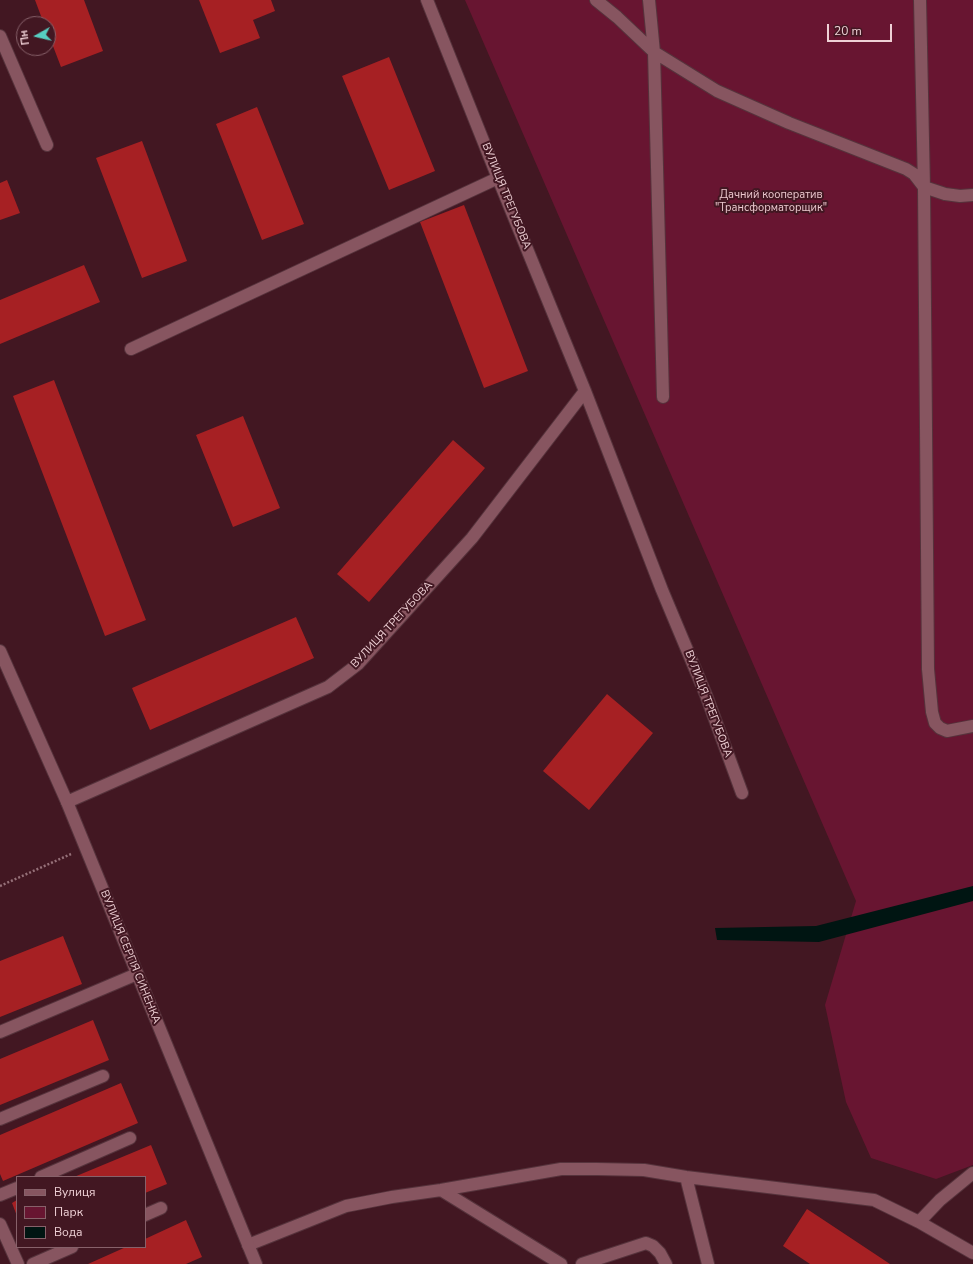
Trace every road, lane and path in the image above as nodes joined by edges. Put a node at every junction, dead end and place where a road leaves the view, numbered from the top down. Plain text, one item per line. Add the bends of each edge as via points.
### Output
1 (428, 0) edge
2 (596, 0) edge
3 (650, 0) edge
4 (920, 0) edge
5 (0, 37) edge
6 (654, 52) junction
7 (47, 145) dead end
8 (498, 178) junction
9 (924, 187) junction
10 (973, 195) edge
11 (131, 349) dead end
12 (585, 392) junction
13 (663, 397) dead end
14 (0, 651) edge
15 (973, 726) edge
16 (742, 793) dead end
17 (67, 802) junction
18 (86, 848) junction
19 (0, 886) edge
20 (137, 974) junction
21 (0, 1032) edge
22 (103, 1076) dead end
23 (0, 1119) edge
24 (130, 1138) dead end
25 (973, 1173) edge
26 (43, 1176) edge
27 (686, 1177) junction
28 (16, 1188) edge
29 (441, 1190) junction
30 (0, 1195) edge
31 (161, 1208) dead end
32 (146, 1215) edge
33 (919, 1222) junction
34 (0, 1224) edge
35 (248, 1245) junction
36 (70, 1248) edge
37 (973, 1253) edge
38 (18, 1264) edge
39 (33, 1264) edge
40 (256, 1264) edge
41 (561, 1264) edge
42 (582, 1264) edge
43 (666, 1264) edge
44 (708, 1264) edge

1 - 8 street, ВУЛИЦЯ ТРЕГУБОВА
2 - 6 street
3 - 6 street
4 - 9 street
5 - 7 street
6 - 9 street via 717,91 789,123 906,169 914,174
6 - 13 street
8 - 11 street
8 - 12 street, ВУЛИЦЯ ТРЕГУБОВА
9 - 10 street via 952,195
9 - 15 street via 929,684 932,712 935,723 940,728 948,731
12 - 16 street, ВУЛИЦЯ ТРЕГУБОВА via 706,695
12 - 17 street, ВУЛИЦЯ ТРЕГУБОВА via 472,538 358,664 328,687
14 - 17 street, ВУЛИЦЯ СЕРГІЯ СИНЕНКА
17 - 18 street, ВУЛИЦЯ СЕРГІЯ СИНЕНКА
18 - 19 path
18 - 20 street, ВУЛИЦЯ СЕРГІЯ СИНЕНКА
20 - 21 street
20 - 35 street, ВУЛИЦЯ СЕРГІЯ СИНЕНКА
22 - 23 street
24 - 26 street
25 - 33 street via 940,1200
27 - 29 street via 644,1170 561,1169
27 - 33 street via 874,1200
27 - 44 street
28 - 30 street
29 - 35 street via 346,1206
29 - 41 street
31 - 32 street
33 - 37 street
34 - 38 street
35 - 40 street, ВУЛИЦЯ СЕРГІЯ СИНЕНКА
36 - 39 street
42 - 43 street via 646,1243 660,1253

